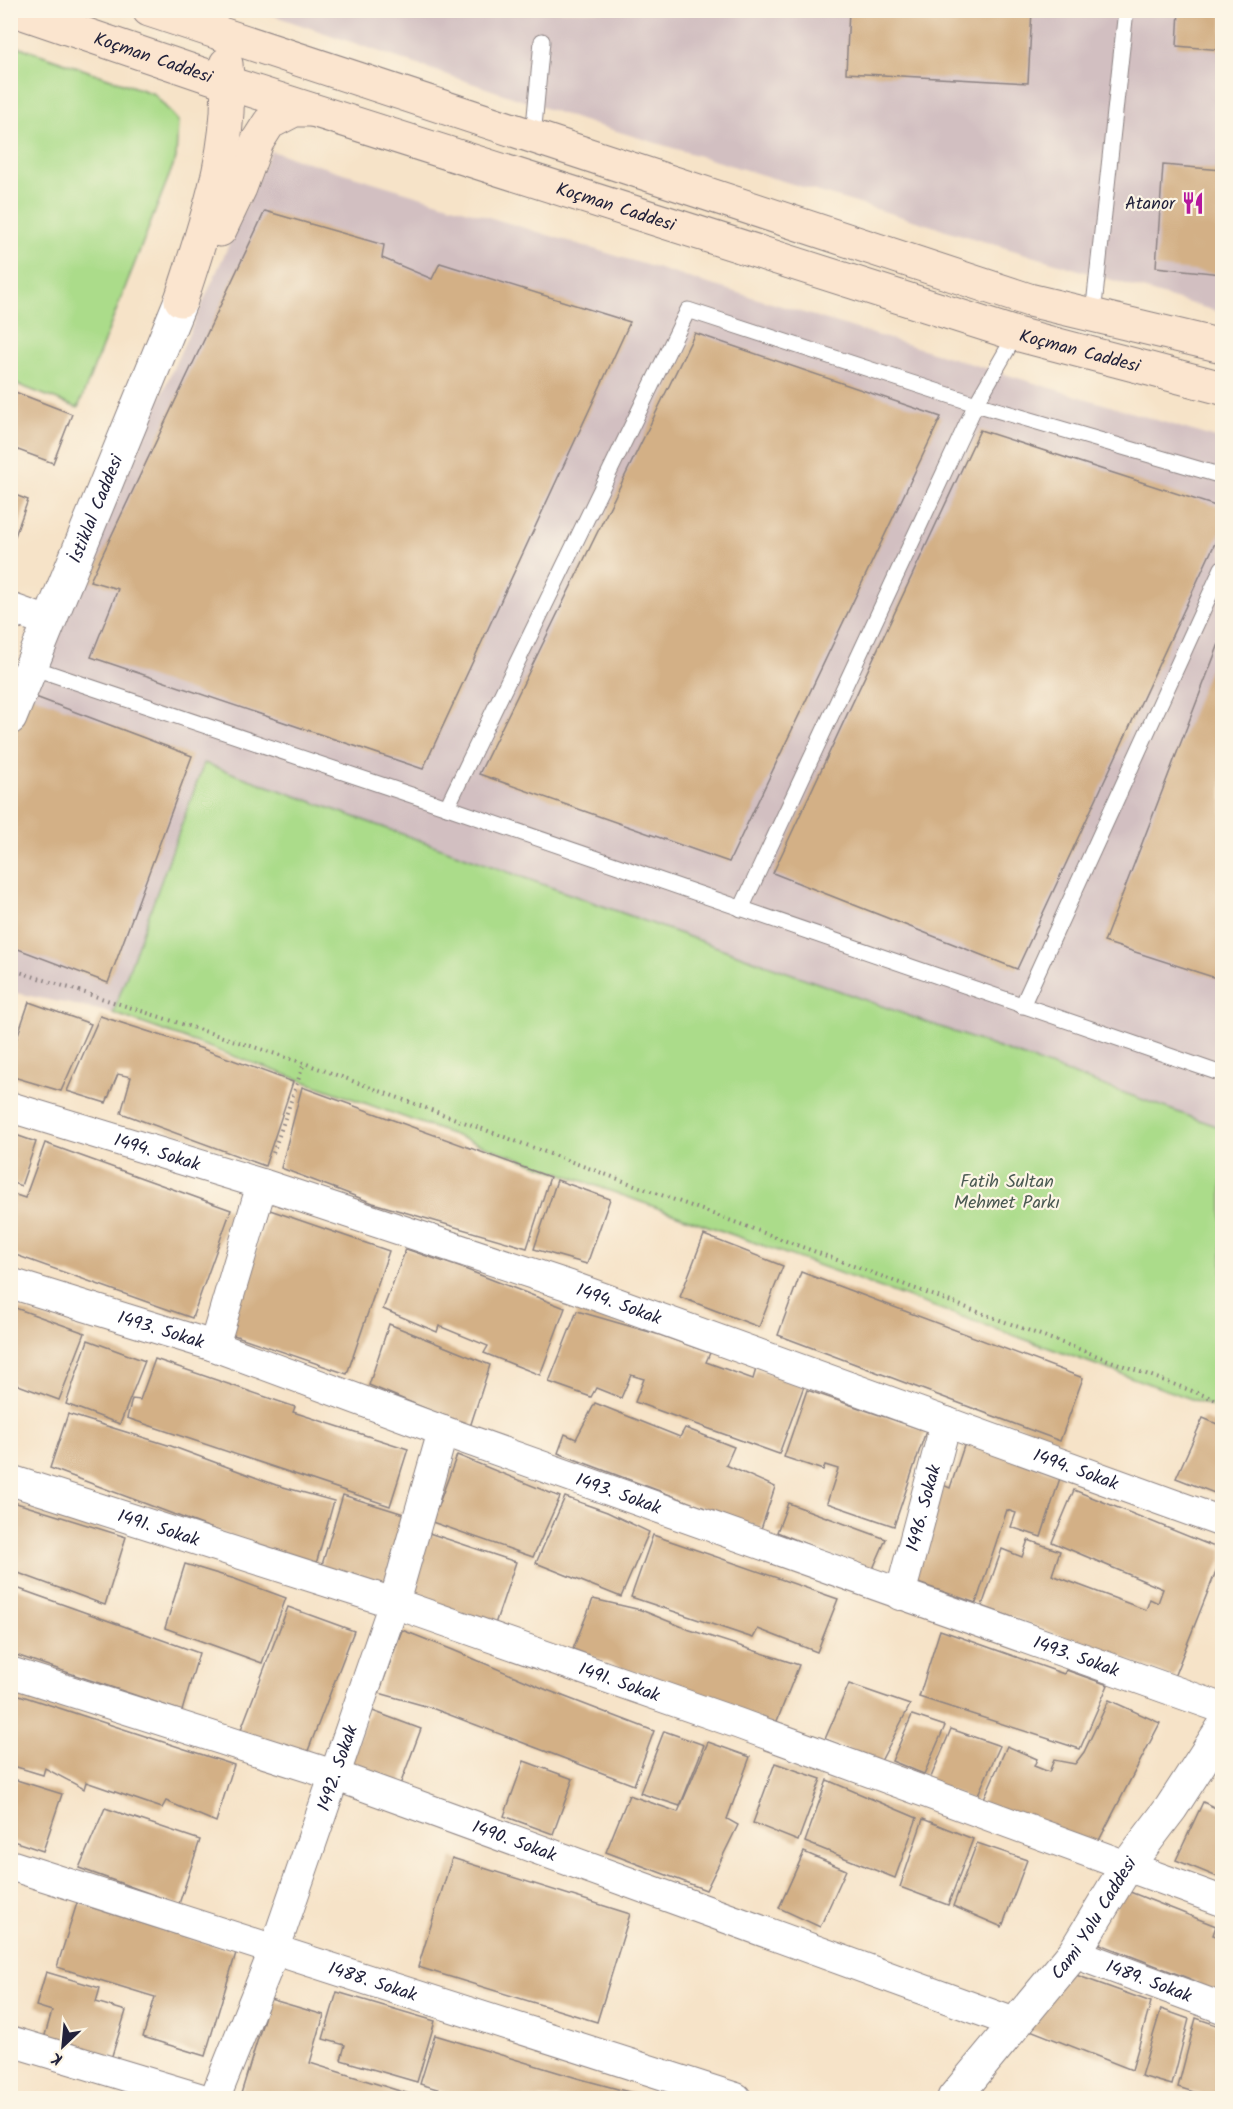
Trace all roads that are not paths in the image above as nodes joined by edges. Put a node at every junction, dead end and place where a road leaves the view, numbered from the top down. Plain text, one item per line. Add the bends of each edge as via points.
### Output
1 (14, 10) edge
2 (1126, 10) edge
3 (161, 14) edge
4 (542, 41) dead end
5 (228, 83) junction
6 (311, 110) junction
7 (533, 137) junction
8 (181, 300) junction
9 (1093, 315) junction
10 (1016, 334) junction
11 (1222, 346) edge
12 (1222, 388) edge
13 (976, 404) junction
14 (1222, 476) edge
15 (1222, 568) edge
16 (10, 608) edge
17 (49, 622) junction
18 (32, 667) junction
19 (10, 718) edge
20 (447, 807) junction
21 (741, 909) junction
22 (1022, 1006) junction
23 (1222, 1074) edge
24 (10, 1107) edge
25 (262, 1184) junction
26 (10, 1283) edge
27 (214, 1346) junction
28 (946, 1422) junction
29 (443, 1431) junction
30 (10, 1480) edge
31 (1222, 1522) edge
32 (900, 1595) junction
33 (394, 1603) junction
34 (10, 1672) edge
35 (1222, 1708) edge
36 (1222, 1729) edge
37 (334, 1775) junction
38 (10, 1865) edge
39 (1127, 1866) junction
40 (1222, 1901) edge
41 (274, 1951) junction
42 (1074, 1953) junction
43 (1222, 2008) edge
44 (1015, 2024) junction
45 (10, 2042) edge
46 (199, 2098) edge
47 (215, 2098) edge
48 (736, 2098) edge
49 (954, 2098) edge

1 - 5 main road, Koçman Caddesi
2 - 9 lane
3 - 5 main road via 216,43 226,58
3 - 7 main road, Koçman Caddesi
4 - 7 lane
5 - 6 main road, Koçman Caddesi
5 - 8 main road via 215,193
6 - 8 main road via 294,110 278,117 261,134 214,242
6 - 10 main road, Koçman Caddesi
7 - 9 main road, Koçman Caddesi via 1029,300
8 - 17 street, İstiklal Caddesi
9 - 11 main road, Koçman Caddesi
10 - 12 main road, Koçman Caddesi
10 - 13 lane
13 - 14 lane
13 - 20 lane via 688,310
13 - 21 lane
15 - 22 lane
16 - 17 street
17 - 18 street, İstiklal Caddesi
18 - 19 street, İstiklal Caddesi
18 - 20 lane
20 - 21 lane
21 - 22 lane
22 - 23 lane
24 - 25 street, 1494. Sokak
25 - 27 street
25 - 28 street, 1494. Sokak via 570,1286
26 - 27 street, 1493. Sokak
27 - 29 street, 1493. Sokak
28 - 31 street, 1494. Sokak
28 - 32 street, 1496. Sokak
29 - 32 street, 1493. Sokak
29 - 33 street, 1492. Sokak
30 - 33 street, 1491. Sokak
32 - 35 street, 1493. Sokak
33 - 37 street, 1492. Sokak
33 - 39 street, 1491. Sokak
34 - 37 street, 1490. Sokak
36 - 39 street, Cami Yolu Caddesi via 1171,1808
37 - 41 street, 1492. Sokak
37 - 44 street, 1490. Sokak
38 - 41 street, 1488. Sokak
39 - 40 street, 1491. Sokak
39 - 42 street, Cami Yolu Caddesi
41 - 47 street, 1492. Sokak
41 - 48 street, 1488. Sokak
42 - 43 street, 1489. Sokak
42 - 44 street, Cami Yolu Caddesi
44 - 49 street, Cami Yolu Caddesi
45 - 46 street

